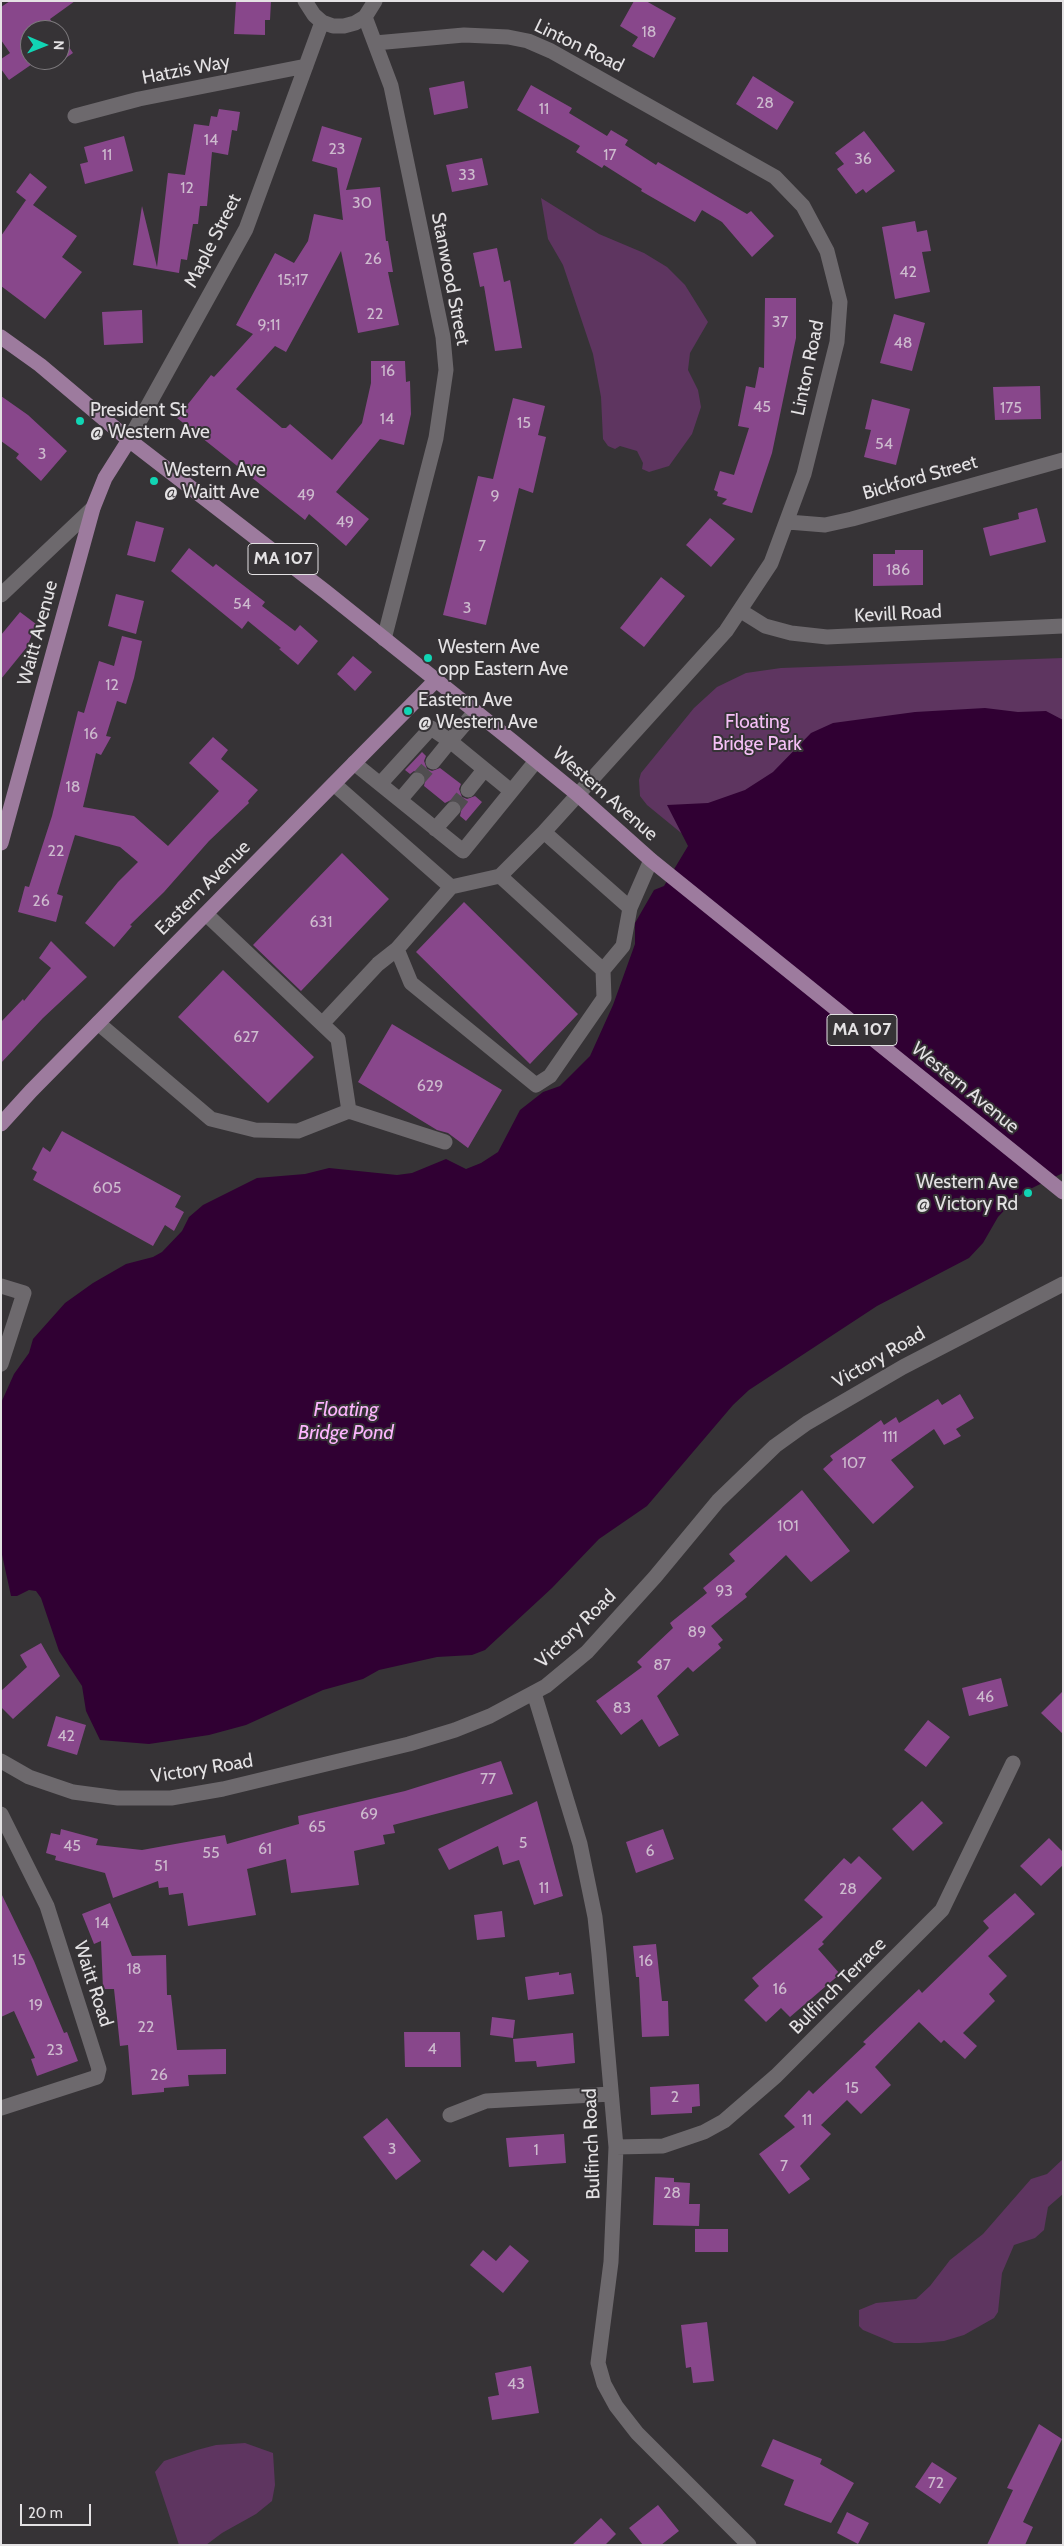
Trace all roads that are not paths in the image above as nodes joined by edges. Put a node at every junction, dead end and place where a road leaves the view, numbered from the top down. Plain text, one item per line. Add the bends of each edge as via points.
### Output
1 (305, 1) edge
2 (375, 1) edge
3 (365, 17) junction
4 (322, 22) junction
5 (375, 43) junction
6 (306, 66) junction
7 (75, 116) dead end
8 (1, 336) edge
9 (129, 440) junction
10 (1063, 460) edge
11 (94, 508) junction
12 (788, 522) junction
13 (1, 595) edge
14 (741, 611) junction
15 (1063, 626) edge
16 (384, 639) junction
17 (435, 681) junction
18 (475, 712) junction
19 (450, 741) junction
20 (536, 761) junction
21 (433, 762) tunnel mouth
22 (354, 763) junction
23 (484, 770) junction
24 (417, 780) tunnel mouth
25 (334, 784) junction
26 (380, 784) junction
27 (468, 790) tunnel mouth
28 (511, 791) junction
29 (577, 794) junction
30 (400, 800) junction
31 (452, 809) tunnel mouth
32 (435, 829) junction
33 (544, 832) junction
34 (1, 843) edge
35 (656, 864) junction
36 (500, 876) junction
37 (451, 887) junction
38 (630, 908) junction
39 (206, 914) junction
40 (398, 949) junction
41 (603, 970) junction
42 (98, 1023) junction
43 (322, 1024) junction
44 (349, 1111) junction
45 (1, 1124) edge
46 (445, 1142) dead end
47 (1063, 1192) edge
48 (1063, 1284) edge
49 (1, 1286) edge
50 (1, 1364) edge
51 (534, 1693) junction
52 (1, 1761) edge
53 (1014, 1763) dead end
54 (1, 1814) edge
55 (611, 2094) junction
56 (1, 2108) edge
57 (450, 2115) dead end
58 (616, 2147) junction
59 (749, 2545) edge

1 - 4 street
2 - 3 street
3 - 4 street via 344,26
3 - 5 street, Stanwood Street
4 - 6 street, Maple Street
5 - 12 street, Linton Road via 464,35 508,36 528,41 743,158 774,177 803,206 827,251 840,302 837,342 804,474
5 - 16 street, Stanwood Street via 391,86 443,337 446,370 436,438
6 - 7 street, Hatzis Way
6 - 9 street, Maple Street via 246,229
8 - 9 main road, Western Avenue / MA 107
9 - 11 main road, Waitt Avenue via 105,478
9 - 16 main road, Western Avenue / MA 107
10 - 12 street, Bickford Street via 852,519 825,525
11 - 13 street
11 - 34 main road, Waitt Avenue
12 - 14 street, Linton Road via 771,563
14 - 15 street, Kevill Road via 766,626 791,634 827,637
14 - 29 street, Linton Road
16 - 17 main road, Western Avenue / MA 107
17 - 18 main road, Western Avenue / MA 107
17 - 22 main road, Eastern Avenue
18 - 19 street
18 - 20 main road, Western Avenue / MA 107
19 - 21 street
19 - 23 street
19 - 26 street via 431,728
20 - 28 street
20 - 29 main road, Western Avenue / MA 107
22 - 25 main road, Eastern Avenue
22 - 26 street
23 - 27 street
23 - 28 street
24 - 30 street
25 - 37 street
25 - 39 main road, Eastern Avenue
26 - 30 street
28 - 32 street via 463,852
29 - 33 street, Linton Road
29 - 35 main road, Western Avenue / MA 107
30 - 32 street
31 - 32 street
33 - 36 street, Linton Road
33 - 38 street
35 - 38 street
35 - 47 main road, Western Avenue / MA 107
36 - 37 street
36 - 41 street
37 - 40 street
38 - 41 street via 623,946
39 - 42 main road, Eastern Avenue
39 - 43 street
40 - 41 street via 411,983 536,1085 550,1076 604,998
40 - 43 street via 378,964
42 - 44 street via 211,1119 255,1130 298,1130
42 - 45 main road, Eastern Avenue
43 - 44 street via 338,1039
44 - 46 street
48 - 51 street, Victory Road via 903,1366 774,1446 718,1501 613,1625 567,1670
49 - 50 street via 24,1293
51 - 52 street, Victory Road via 456,1730 409,1744 223,1789 172,1798 118,1798 73,1792 29,1777
51 - 55 street, Bulfinch Road via 575,1827 595,1917
53 - 58 street, Bulfinch Terrace via 942,1910 776,2076 724,2121 704,2132 663,2146
54 - 56 street, Waitt Road via 46,1906 100,2069 97,2077
55 - 57 street via 486,2101
55 - 58 street, Bulfinch Road
58 - 59 street, Bulfinch Road via 611,2262 598,2363 604,2384 637,2433

